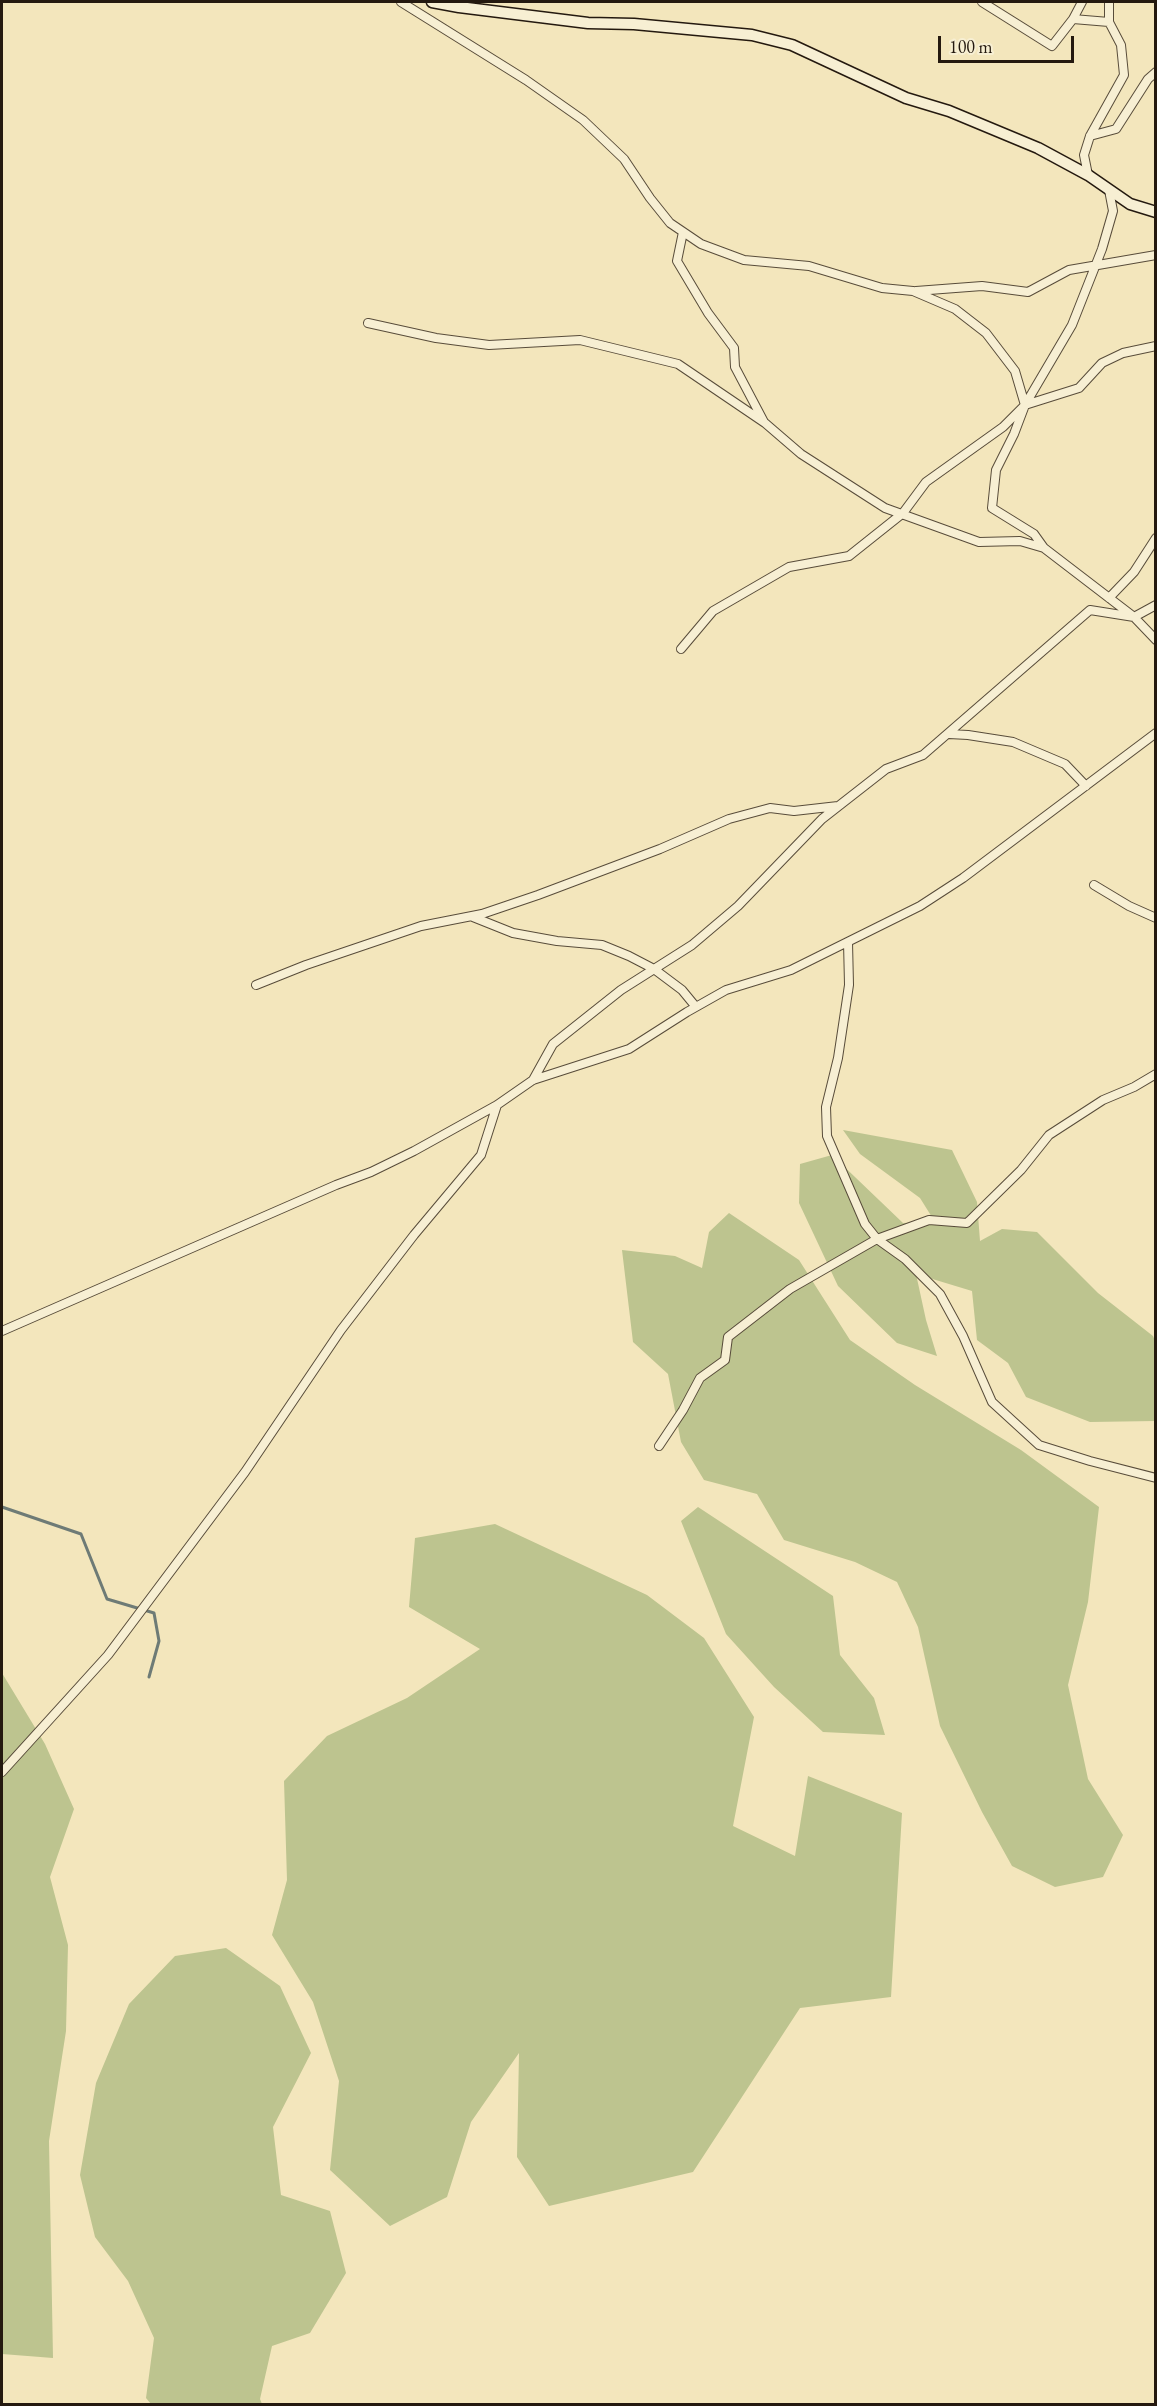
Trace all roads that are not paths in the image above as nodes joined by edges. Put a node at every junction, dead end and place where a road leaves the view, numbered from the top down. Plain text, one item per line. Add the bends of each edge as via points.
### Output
1 (400, 2) edge
2 (432, 2) edge
3 (982, 2) edge
4 (1082, 2) edge
5 (1109, 2) edge
6 (1073, 19) junction
7 (1109, 22) junction
8 (1155, 72) edge
9 (1090, 136) junction
10 (1088, 175) junction
11 (1110, 190) junction
12 (1155, 212) edge
13 (683, 232) junction
14 (1155, 255) edge
15 (1093, 265) junction
16 (913, 291) junction
17 (368, 323) dead end
18 (1155, 345) edge
19 (1025, 405) junction
20 (765, 423) junction
21 (903, 513) junction
22 (1155, 538) edge
23 (1044, 548) junction
24 (1109, 598) junction
25 (1155, 605) edge
26 (1134, 617) junction
27 (1155, 640) edge
28 (681, 649) dead end
29 (1155, 733) edge
30 (949, 734) junction
31 (1086, 786) junction
32 (840, 806) junction
33 (1094, 885) dead end
34 (471, 916) junction
35 (1155, 918) edge
36 (848, 942) junction
37 (654, 969) junction
38 (256, 985) dead end
39 (696, 1007) junction
40 (1155, 1074) edge
41 (533, 1080) junction
42 (497, 1105) junction
43 (877, 1239) junction
44 (2, 1331) edge
45 (659, 1446) dead end
46 (1155, 1478) edge
47 (2, 1772) edge

1 - 13 street via 583,120 624,159 670,223
2 - 10 street via 588,22 752,34 792,45 906,98 949,111 1038,148
3 - 6 street via 1052,46
4 - 6 street
5 - 7 street
6 - 7 street
7 - 9 street via 1121,45 1124,75
8 - 9 street via 1116,129
9 - 10 street via 1084,155
10 - 11 street
11 - 12 street via 1130,204
11 - 15 street via 1113,211
13 - 16 street via 700,244 744,260 809,266 882,288
13 - 20 street via 677,261 734,348 735,368
14 - 15 street
15 - 16 street via 1069,270 1028,292 982,286
15 - 19 street via 1072,325
16 - 19 street via 955,309 986,333 1015,371
17 - 20 street via 489,345 580,340 678,364
18 - 19 street via 1102,363 1079,388
19 - 21 street via 1003,427 926,482
19 - 23 street via 996,470 992,507 1034,534
20 - 21 street via 801,454 862,494 885,508
21 - 23 street via 979,542 1020,541
21 - 28 street via 849,556 789,567 713,611
22 - 24 street via 1134,573
23 - 24 street
24 - 26 street
25 - 26 street
26 - 27 street
26 - 30 street via 1090,610
29 - 31 street
30 - 31 street via 1024,746 1065,764
30 - 32 street via 923,755 886,769
31 - 36 street via 963,878 920,906
32 - 34 street via 794,811 770,808 729,819 538,895
32 - 37 street via 822,819 738,906 692,945
33 - 35 street
34 - 37 street via 513,933 602,945
34 - 38 street via 422,926
36 - 39 street via 791,970 726,990
36 - 43 street via 849,985 826,1107 827,1136 865,1224
37 - 39 street via 682,990
37 - 41 street via 553,1044
39 - 41 street via 630,1049
40 - 43 street via 1050,1135 967,1223 929,1220
41 - 42 street
42 - 44 street via 371,1172
42 - 47 street via 481,1155 348,1322 245,1472 108,1655
43 - 45 street via 790,1289 728,1337 725,1360 700,1378
43 - 46 street via 905,1259 940,1294 992,1402 1039,1444

